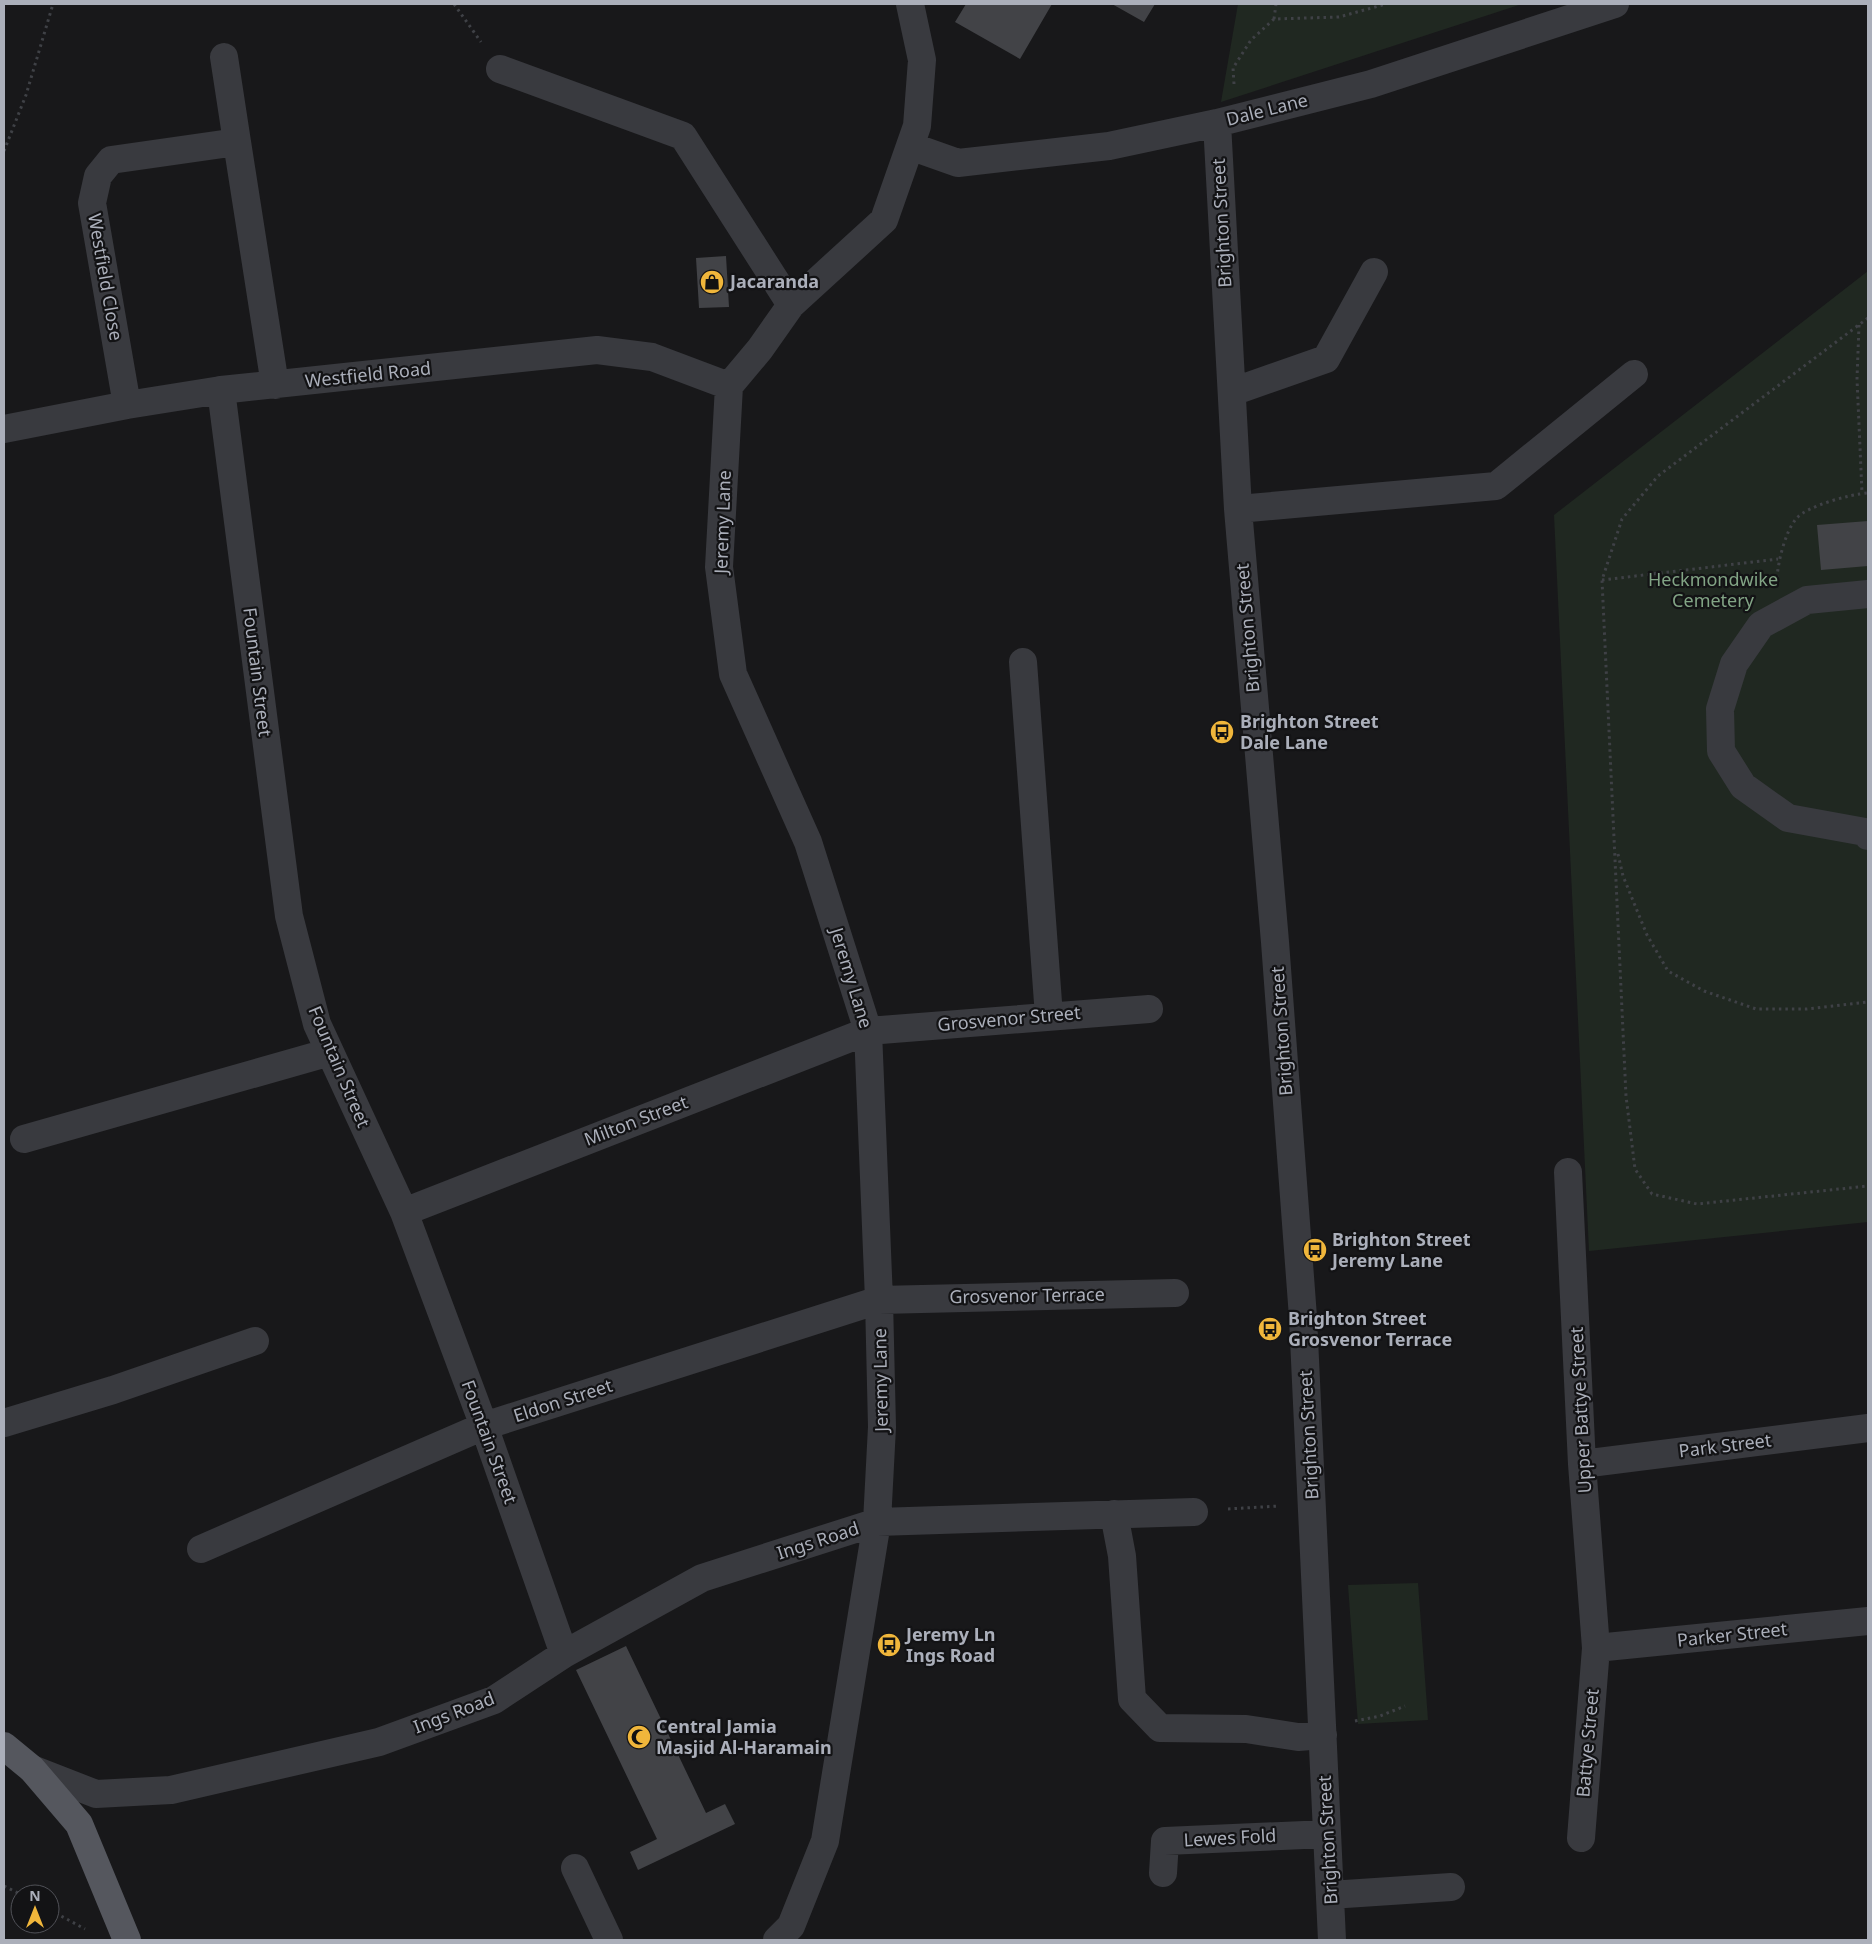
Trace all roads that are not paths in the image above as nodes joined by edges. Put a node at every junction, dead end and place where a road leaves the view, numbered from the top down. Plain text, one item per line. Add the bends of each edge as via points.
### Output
1 (910, 4) edge
2 (1615, 4) edge
3 (224, 57) dead end
4 (500, 68) road end
5 (1225, 121) junction
6 (237, 142) junction
7 (910, 146) junction
8 (1374, 272) dead end
9 (791, 305) junction
10 (1634, 374) dead end
11 (274, 385) junction
12 (729, 386) junction
13 (221, 390) junction
14 (1232, 392) junction
15 (127, 405) junction
16 (4, 429) edge
17 (1238, 509) junction
18 (1868, 594) edge
19 (1023, 662) dead end
20 (1868, 836) edge
21 (1149, 1009) dead end
22 (1049, 1016) junction
23 (868, 1031) junction
24 (330, 1052) junction
25 (24, 1139) dead end
26 (1568, 1172) dead end
27 (404, 1212) junction
28 (1175, 1292) dead end
29 (879, 1300) junction
30 (255, 1341) dead end
31 (4, 1423) edge
32 (484, 1426) junction
33 (1868, 1428) edge
34 (1582, 1464) junction
35 (1194, 1512) road end
36 (1114, 1514) junction
37 (877, 1522) junction
38 (201, 1549) dead end
39 (1868, 1621) edge
40 (1596, 1648) junction
41 (564, 1654) junction
42 (1322, 1730) junction
43 (4, 1746) edge
44 (32, 1769) junction
45 (1327, 1834) junction
46 (1581, 1838) dead end
47 (575, 1868) dead end
48 (1163, 1873) dead end
49 (1451, 1887) dead end
50 (1330, 1894) junction
51 (127, 1940) edge
52 (609, 1940) edge
53 (777, 1940) edge
54 (1332, 1940) edge

1 - 7 street via 922,60 917,126
2 - 5 street, Dale Lane via 1371,84
3 - 6 street
4 - 9 street via 682,136
5 - 7 street, Dale Lane via 1109,146 958,163
5 - 14 street, Brighton Street
6 - 11 street
6 - 15 street, Westfield Close via 111,160 98,176 92,203
7 - 9 street via 884,220
8 - 14 street via 1326,358
9 - 12 street
10 - 17 street via 1496,486
11 - 12 street, Westfield Road via 598,350 652,357
11 - 13 street, Westfield Road
12 - 23 street, Jeremy Lane via 719,566 733,674 808,842
13 - 15 street, Westfield Road
13 - 24 street, Fountain Street via 289,916 317,1024
14 - 17 street, Brighton Street
15 - 16 street, Westfield Road
17 - 42 street, Brighton Street via 1303,1317
18 - 20 street via 1807,600 1761,625 1734,664 1720,709 1721,751 1743,786 1788,818 1865,832
19 - 22 street
21 - 22 street, Grosvenor Street
22 - 23 street, Grosvenor Street
23 - 27 street, Milton Street
23 - 29 street, Jeremy Lane
24 - 25 street
24 - 27 street, Fountain Street
26 - 34 street, Upper Battye Street
27 - 32 street, Fountain Street
28 - 29 street, Grosvenor Terrace
29 - 32 street, Eldon Street
29 - 37 street, Jeremy Lane via 882,1427
30 - 31 street
32 - 38 street, Eldon Street
32 - 41 street, Fountain Street
33 - 34 street, Park Street
34 - 40 street, Upper Battye Street
35 - 36 street, Ings Road
36 - 37 street, Ings Road
36 - 42 street via 1122,1556 1132,1699 1160,1728 1246,1729 1298,1737
37 - 41 street, Ings Road via 702,1578
37 - 53 street, Jeremy Lane via 825,1841 791,1926
39 - 40 street, Parker Street
40 - 46 street, Battye Street
41 - 44 street, Ings Road via 494,1700 379,1742 171,1790 96,1794
42 - 45 street, Brighton Street
43 - 44 main road
44 - 51 main road via 79,1824
45 - 48 street, Lewes Fold via 1165,1841
45 - 50 street, Brighton Street
47 - 52 street
49 - 50 street
50 - 54 street, Brighton Street

